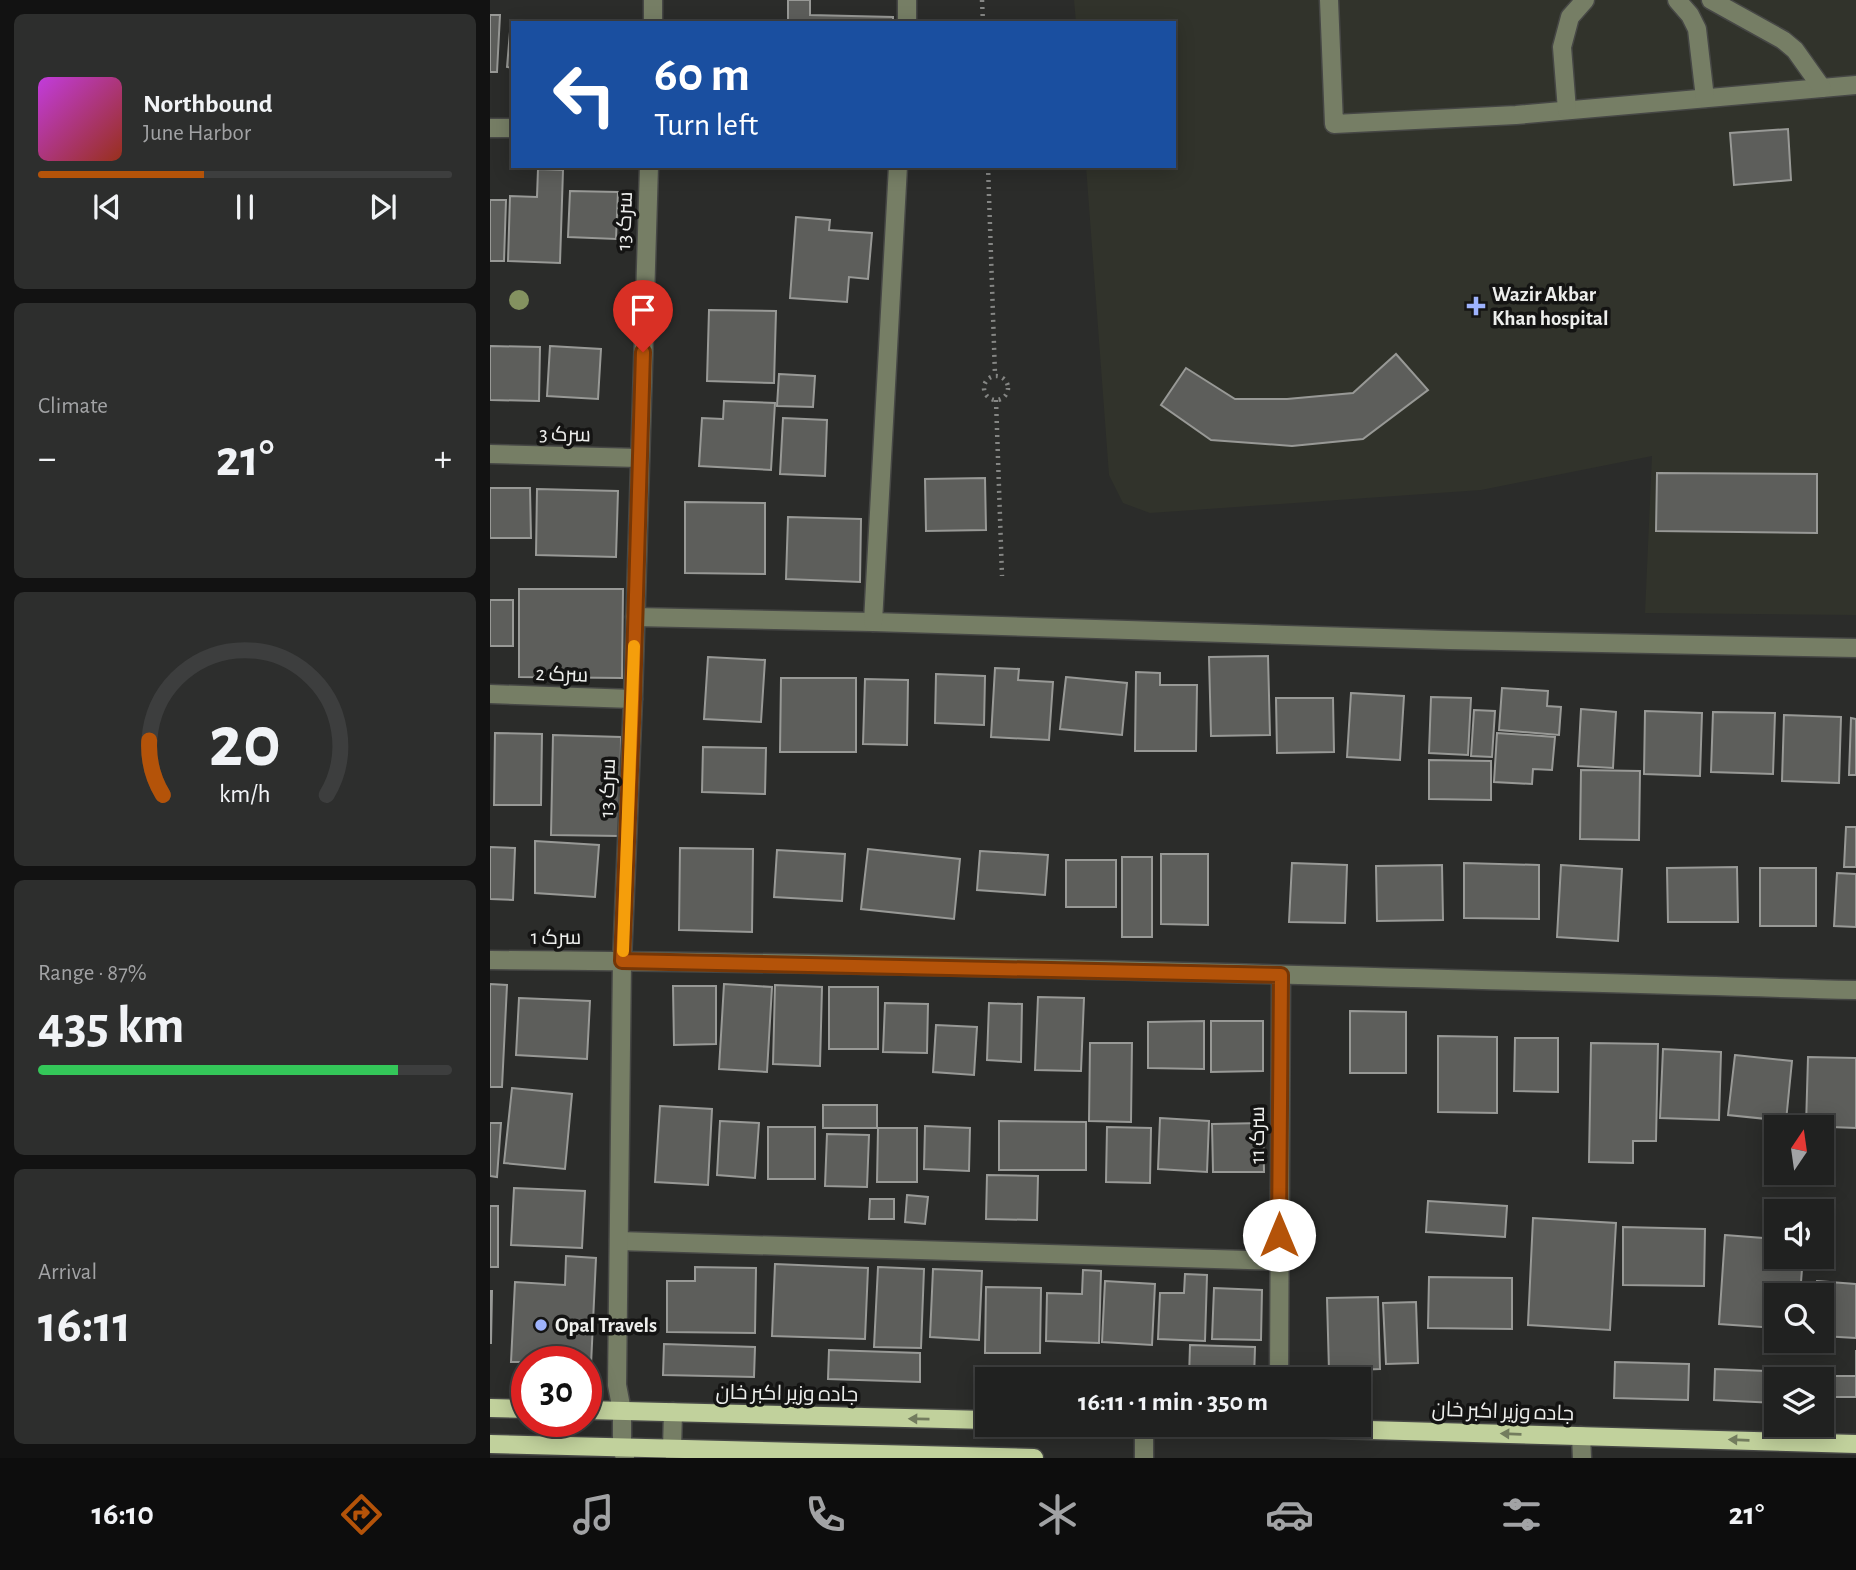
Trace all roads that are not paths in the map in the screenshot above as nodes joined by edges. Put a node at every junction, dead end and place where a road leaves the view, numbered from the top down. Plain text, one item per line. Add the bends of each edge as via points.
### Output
1 (653, 0) edge
2 (908, 0) edge
3 (1329, 0) edge
4 (1585, 0) edge
5 (1677, 0) edge
6 (1711, 0) edge
7 (653, 21) edge
8 (906, 21) edge
9 (1856, 85) edge
10 (1822, 88) junction
11 (1705, 97) junction
12 (1567, 110) junction
13 (490, 128) edge
14 (511, 128) edge
15 (649, 168) edge
16 (898, 168) edge
17 (490, 454) edge
18 (639, 458) junction
19 (635, 617) junction
20 (873, 622) junction
21 (1856, 648) edge
22 (490, 694) edge
23 (633, 699) junction
24 (490, 960) edge
25 (622, 961) junction
26 (1281, 975) junction
27 (1856, 990) edge
28 (619, 1241) junction
29 (1279, 1261) junction
30 (1279, 1367) edge
31 (490, 1408) edge
32 (511, 1409) edge
33 (602, 1410) edge
34 (622, 1411) junction
35 (673, 1412) junction
36 (975, 1420) edge
37 (1371, 1430) edge
38 (1581, 1436) junction
39 (1145, 1437) edge
40 (490, 1444) edge
41 (1856, 1444) edge
42 (624, 1453) edge
43 (674, 1454) edge
44 (1034, 1458) edge
45 (1144, 1458) edge
46 (1582, 1458) edge

1 - 7 street
2 - 8 street
3 - 12 street via 1334,124
4 - 12 street via 1570,16 1562,47
5 - 11 street via 1697,29
6 - 10 street via 1783,40
9 - 10 street
10 - 11 street
11 - 12 street
13 - 14 street
15 - 18 street, سرک 13
16 - 20 street
17 - 18 street, سرک 3
18 - 19 street, سرک 13
19 - 20 street
19 - 23 street, سرک 13
20 - 21 street
22 - 23 street, سرک 2
23 - 25 street, سرک 13
24 - 25 street, سرک 1
25 - 26 street, سرک 1
25 - 28 street, سرک 13
26 - 27 street, سرک 1
26 - 29 street, سرک 11
28 - 29 street
28 - 34 street, سرک 13 via 617,1385
29 - 30 street, سرک 11
31 - 32 main road
33 - 34 main road, جاده وزیر اکبر خان
34 - 35 main road, جاده وزیر اکبر خان
34 - 42 street, سرک 13
36 -> 35 main road, جاده وزیر اکبر خان
35 - 43 street
38 -> 37 main road, جاده وزیر اکبر خان
41 -> 38 main road, جاده وزیر اکبر خان
38 - 46 street
39 - 45 street
40 - 42 main road
42 - 43 main road
43 - 44 main road

